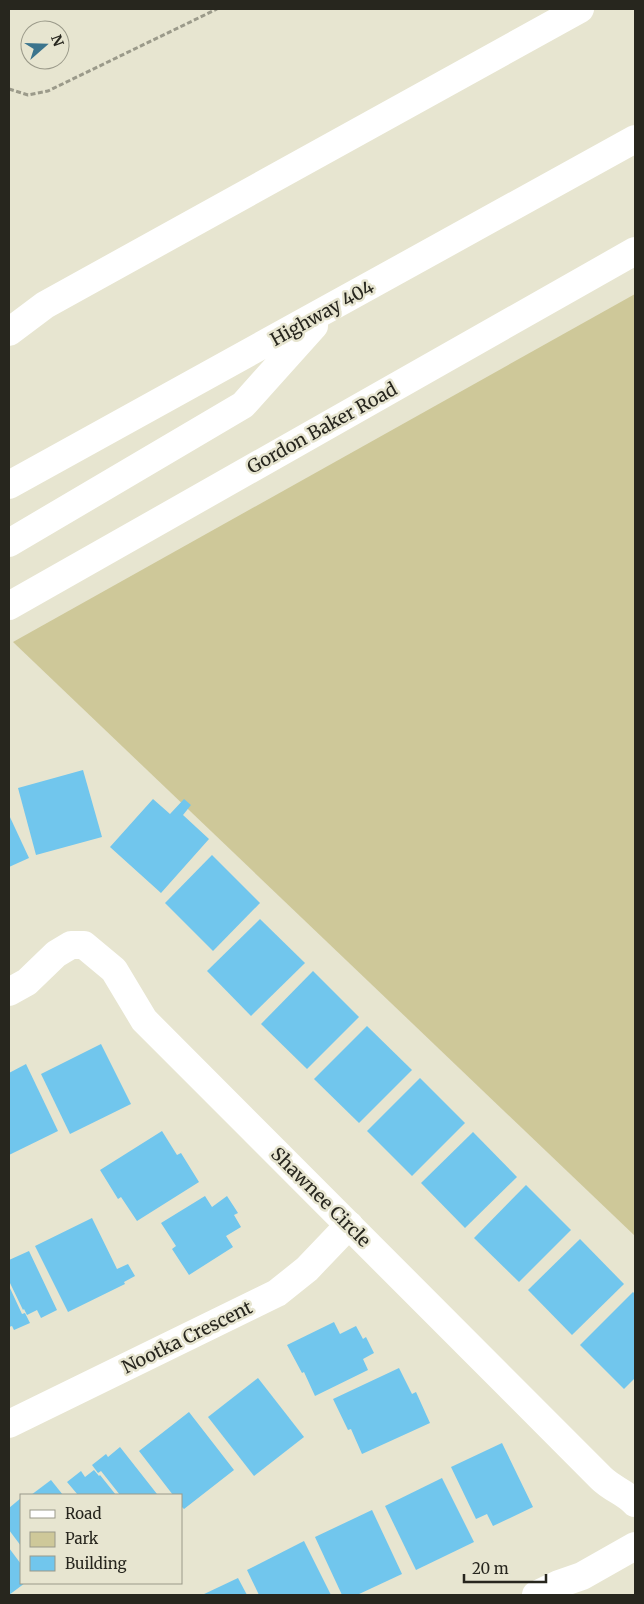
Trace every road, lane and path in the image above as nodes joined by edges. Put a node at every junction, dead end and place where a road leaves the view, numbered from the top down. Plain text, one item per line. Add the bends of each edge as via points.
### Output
1 (217, 9) edge
2 (580, 9) edge
3 (9, 89) edge
4 (635, 139) edge
5 (635, 251) edge
6 (45, 304) junction
7 (328, 310) junction
8 (9, 312) edge
9 (9, 332) edge
10 (9, 485) edge
11 (9, 543) edge
12 (9, 606) edge
13 (9, 992) edge
14 (349, 1225) junction
15 (9, 1424) edge
16 (635, 1503) edge
17 (635, 1546) edge
18 (536, 1595) edge

1 - 3 path via 48,91 28,94
2 - 6 main road
4 - 7 main road, Highway 404
5 - 12 main road, Gordon Baker Road
6 - 8 main road
6 - 9 main road
7 - 10 main road, Highway 404
7 - 11 main road via 243,405
13 - 14 main road, Shawnee Circle via 27,982 56,954 71,945 84,945 114,970 144,1020
14 - 15 main road, Nootka Crescent via 308,1269 277,1293
14 - 16 main road, Shawnee Circle via 608,1485 628,1495
17 - 18 main road via 582,1576

